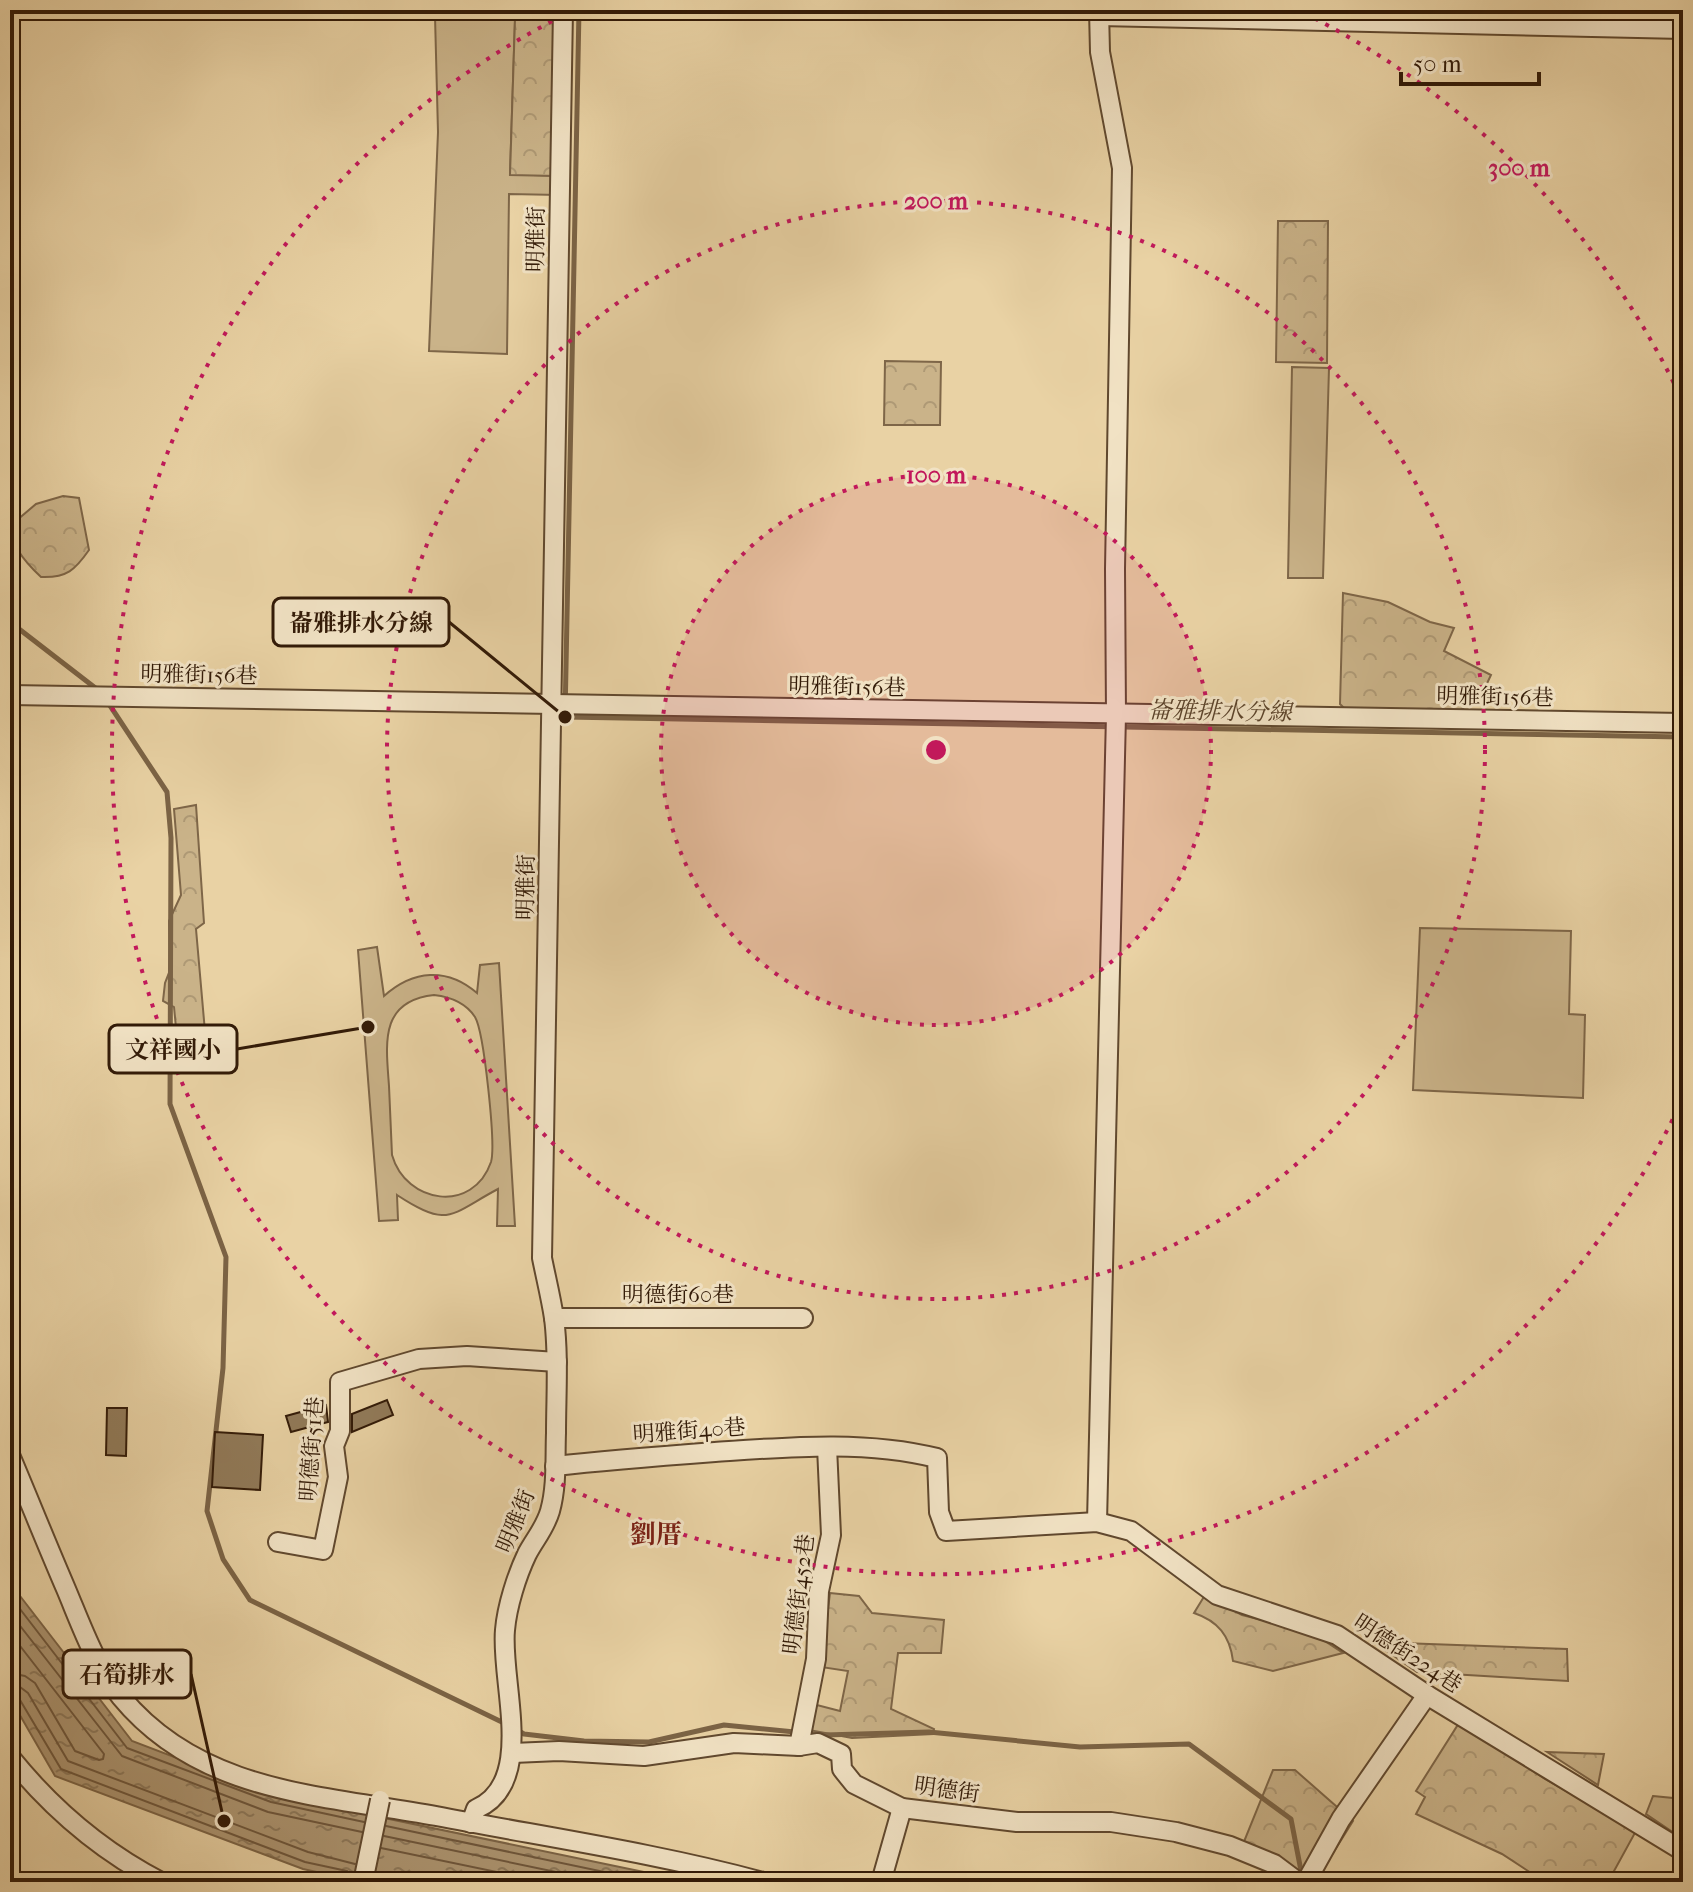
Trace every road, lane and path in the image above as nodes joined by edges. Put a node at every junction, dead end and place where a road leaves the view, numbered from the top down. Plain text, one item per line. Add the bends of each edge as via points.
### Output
1 (563, 10) edge
2 (1099, 13) edge
3 (1424, 16) edge
4 (1683, 29) edge
5 (10, 695) edge
6 (552, 704) junction
7 (1116, 715) junction
8 (1683, 723) edge
9 (554, 1318) junction
10 (803, 1318) dead end
11 (557, 1362) junction
12 (827, 1447) junction
13 (10, 1455) edge
14 (555, 1466) junction
15 (1097, 1522) junction
16 (278, 1542) dead end
17 (1427, 1695) junction
18 (799, 1746) junction
19 (513, 1753) junction
20 (10, 1757) edge
21 (380, 1800) dead end
22 (902, 1808) junction
23 (471, 1823) junction
24 (1683, 1851) edge
25 (161, 1882) edge
26 (363, 1882) edge
27 (763, 1882) edge
28 (881, 1882) edge
29 (1298, 1882) edge
30 (1306, 1882) edge

1 - 6 street, 明雅街
2 - 3 street
2 - 7 street via 1100,52 1122,168
3 - 4 street
5 - 6 street, 明雅街156巷
6 - 7 street, 明雅街156巷
6 - 9 street, 明雅街 via 542,1258
7 - 8 street, 明雅街156巷
7 - 15 street
9 - 10 street, 明德街60巷
9 - 11 street, 明雅街
11 - 14 street, 明雅街
11 - 16 street, 明德街51巷 via 467,1356 419,1359 340,1382 340,1431 334,1446 338,1477 323,1550
12 - 14 street, 明雅街40巷
12 - 15 street, 明德街224巷 via 910,1451 937,1458 939,1512 946,1531
12 - 18 street, 明德街452巷 via 831,1535
13 - 23 street via 93,1654 124,1700 155,1729 202,1761 272,1789
14 - 19 street, 明雅街 via 550,1511 517,1582 505,1629
15 - 17 street, 明德街224巷 via 1131,1531 1217,1595 1337,1635
17 - 24 street, 明德街224巷
17 - 30 street via 1341,1819
18 - 19 street, 明德街 via 734,1743 644,1756
18 - 22 street, 明德街 via 830,1747 841,1754 842,1769 854,1784
19 - 23 street via 501,1789 476,1809
20 - 25 street via 80,1829
21 - 26 street, bridge
22 - 28 street
22 - 29 street, 明德街 via 1017,1822 1111,1822 1176,1832 1274,1864
23 - 27 street

